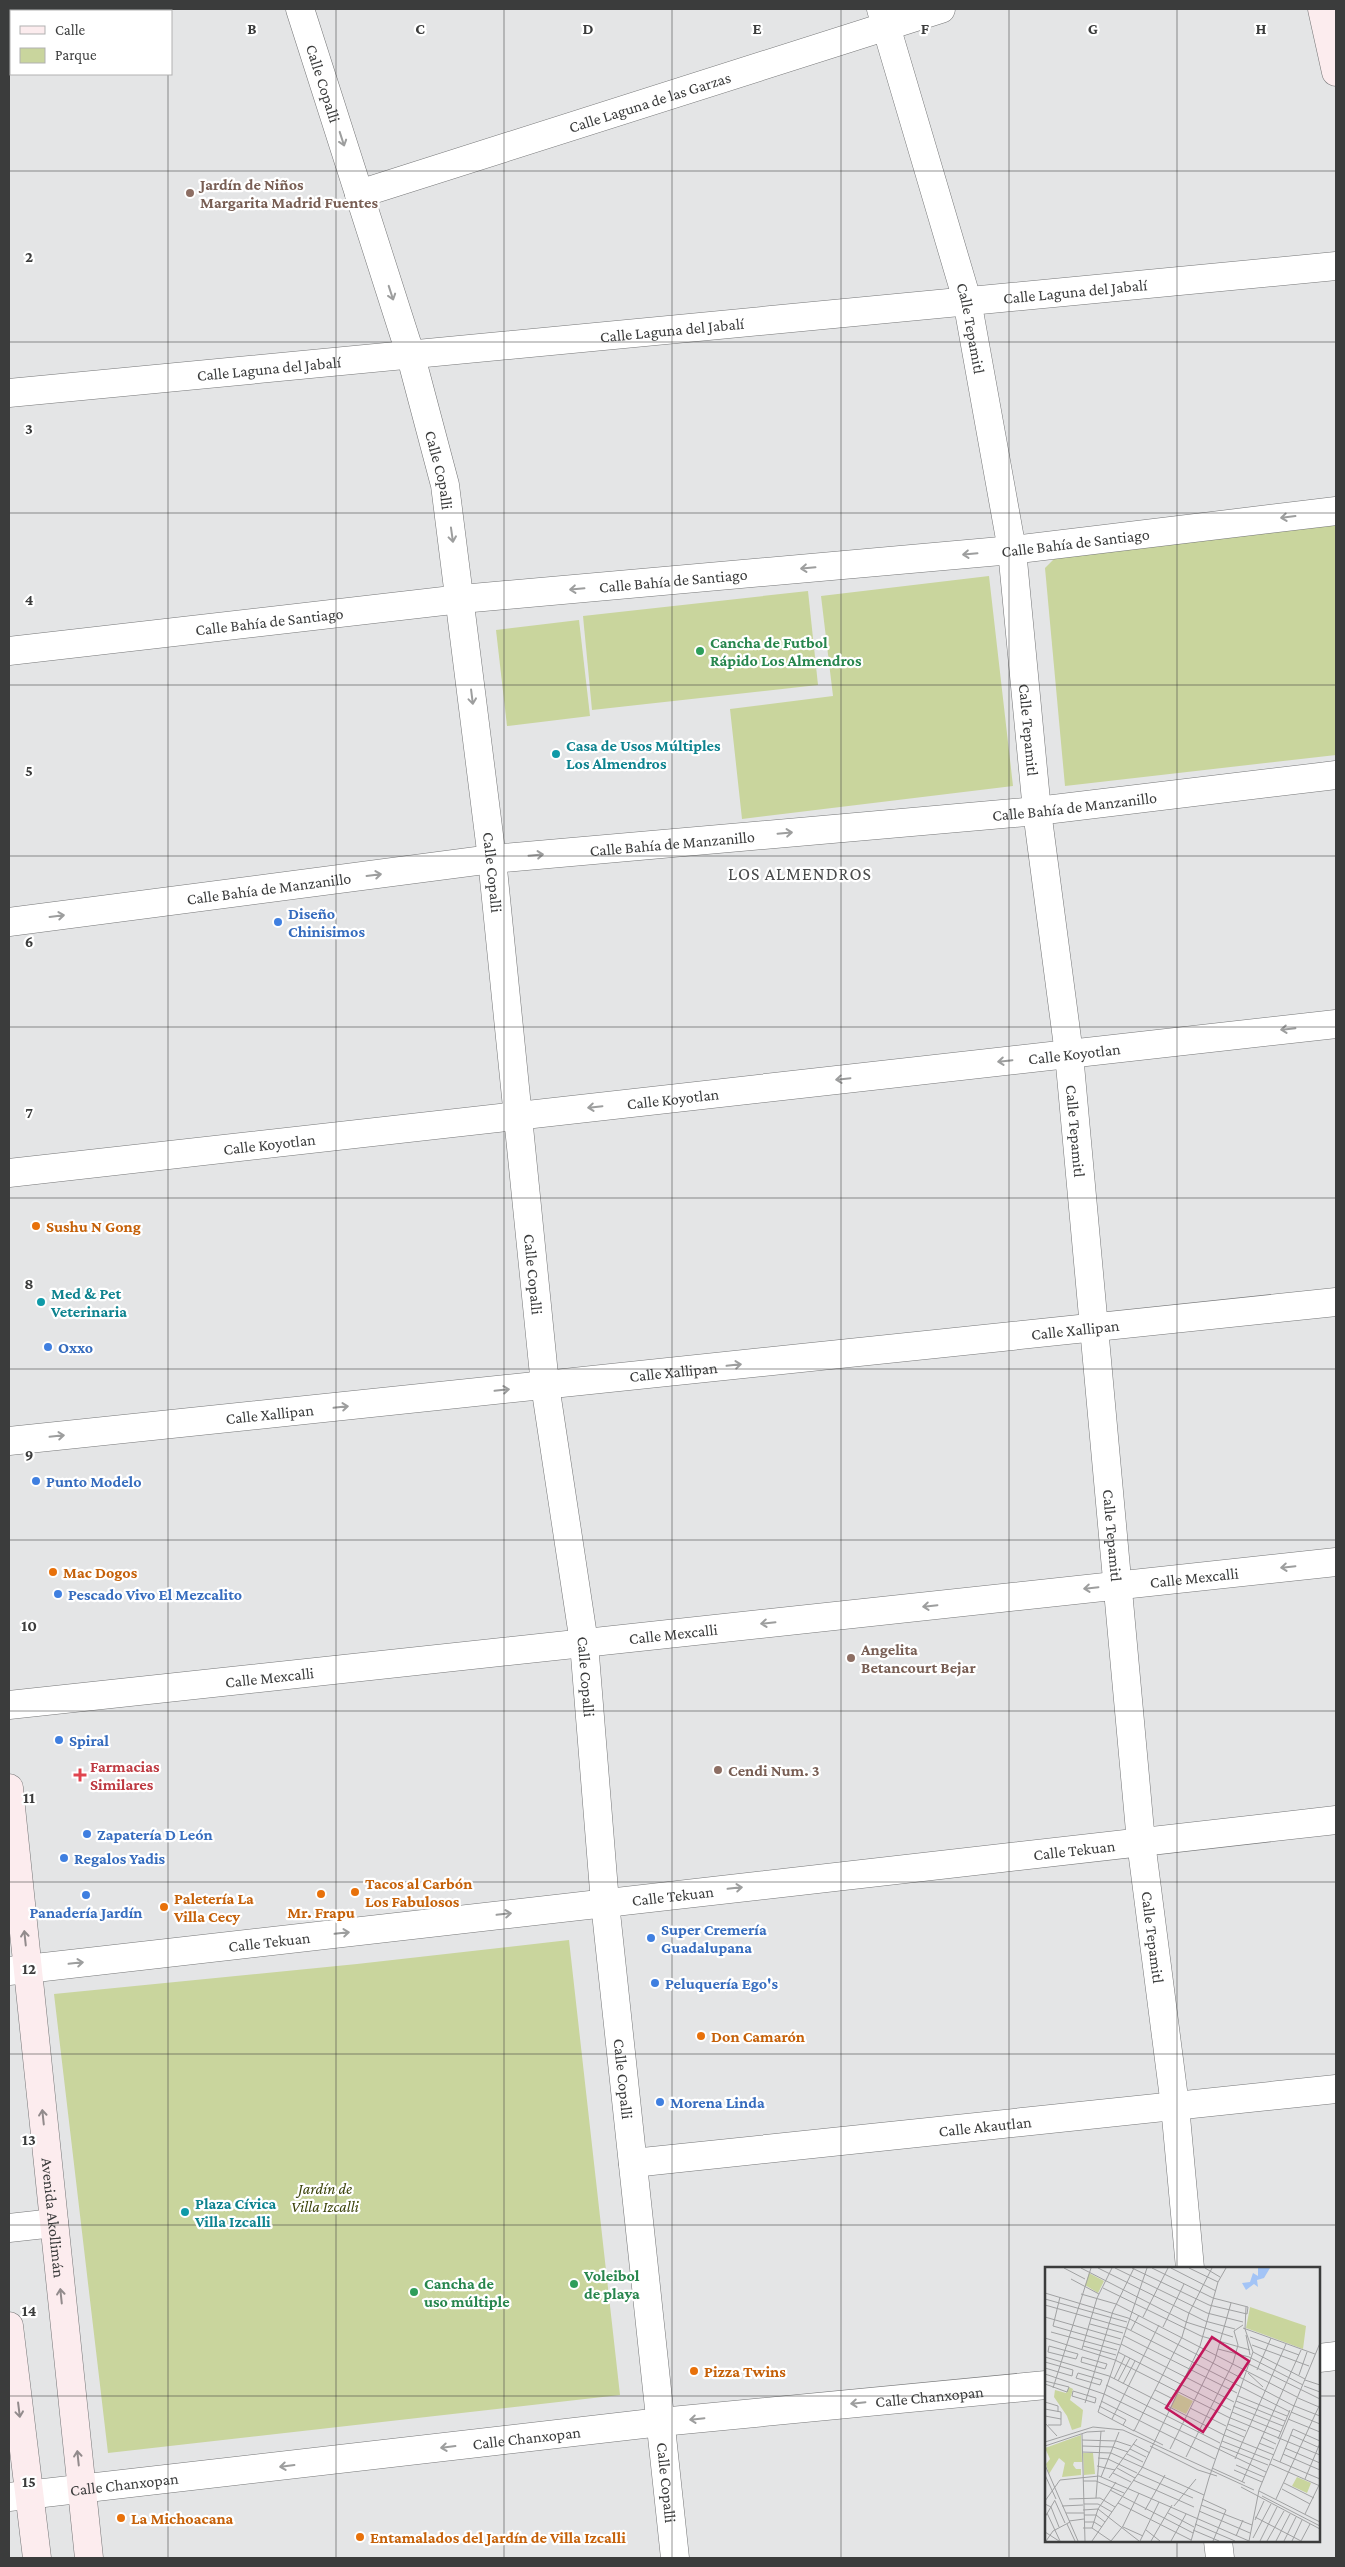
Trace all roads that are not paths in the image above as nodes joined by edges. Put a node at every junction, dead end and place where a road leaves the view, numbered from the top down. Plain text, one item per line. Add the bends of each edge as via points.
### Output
1 (300, 9) edge
2 (941, 9) edge
3 (1322, 9) edge
4 (884, 18) edge
5 (1336, 72) edge
6 (359, 194) junction
7 (1336, 266) edge
8 (967, 300) junction
9 (410, 353) junction
10 (9, 393) edge
11 (1336, 512) edge
12 (1012, 550) junction
13 (461, 599) junction
14 (9, 651) edge
15 (1336, 775) edge
16 (1037, 811) junction
17 (492, 859) junction
18 (9, 922) edge
19 (1336, 1024) edge
20 (1069, 1054) junction
21 (518, 1115) junction
22 (9, 1173) edge
23 (1336, 1302) edge
24 (1092, 1328) junction
25 (545, 1385) junction
26 (9, 1442) edge
27 (1336, 1562) edge
28 (1119, 1586) junction
29 (584, 1643) junction
30 (9, 1705) edge
31 (9, 1788) edge
32 (1336, 1820) edge
33 (1141, 1842) junction
34 (605, 1903) junction
35 (18, 1970) edge
36 (1336, 2089) edge
37 (1175, 2106) junction
38 (633, 2163) junction
39 (54, 2224) junction
40 (9, 2228) edge
41 (1190, 2267) edge
42 (9, 2326) edge
43 (1336, 2356) edge
44 (1320, 2358) edge
45 (1045, 2385) edge
46 (661, 2422) junction
47 (82, 2490) junction
48 (19, 2496) edge
49 (1218, 2542) edge
50 (37, 2558) edge
51 (89, 2558) edge
52 (675, 2558) edge
53 (1220, 2558) edge

1 -> 6 street, Calle Copalli
2 - 4 street, Calle Laguna de las Garzas
3 - 5 street
4 - 6 street, Calle Laguna de las Garzas
4 - 8 street, Calle Tepamitl
6 -> 9 street, Calle Copalli
7 - 8 street, Calle Laguna del Jabalí
8 - 9 street, Calle Laguna del Jabalí
8 - 12 street, Calle Tepamitl
9 - 10 street, Calle Laguna del Jabalí
9 -> 13 street, Calle Copalli via 445,485
11 -> 12 street, Calle Bahía de Santiago
12 -> 13 street, Calle Bahía de Santiago
12 - 16 street, Calle Tepamitl
13 - 14 street, Calle Bahía de Santiago
13 -> 17 street, Calle Copalli
15 - 16 street, Calle Bahía de Manzanillo
17 -> 16 street, Calle Bahía de Manzanillo
16 - 20 street, Calle Tepamitl
18 -> 17 street, Calle Bahía de Manzanillo
17 - 21 street, Calle Copalli
19 -> 20 street, Calle Koyotlan
20 -> 21 street, Calle Koyotlan
20 - 24 street, Calle Tepamitl
21 - 22 street, Calle Koyotlan
21 - 25 street, Calle Copalli
23 - 24 street, Calle Xallipan
25 -> 24 street, Calle Xallipan
24 - 28 street, Calle Tepamitl
26 -> 25 street, Calle Xallipan
25 - 29 street, Calle Copalli
27 -> 28 street, Calle Mexcalli
28 -> 29 street, Calle Mexcalli
28 - 33 street, Calle Tepamitl
29 - 30 street, Calle Mexcalli
29 - 34 street, Calle Copalli
35 -> 31 street, Avenida Akollimán
32 - 33 street, Calle Tekuan
34 -> 33 street, Calle Tekuan
33 - 37 street, Calle Tepamitl
35 -> 34 street, Calle Tekuan
34 - 38 street, Calle Copalli
39 -> 35 street, Avenida Akollimán
36 - 37 street, Calle Akautlan
37 - 38 street, Calle Akautlan
37 - 41 street, Calle Tepamitl
38 - 46 street, Calle Copalli
39 - 40 street
47 -> 39 street, Avenida Akollimán
42 -> 48 street
43 - 44 street
45 -> 46 street, Calle Chanxopan
46 -> 47 street, Calle Chanxopan
46 - 52 street, Calle Copalli
47 - 48 street, Calle Chanxopan
47 - 51 street, Avenida Akollimán
48 - 50 street
49 - 53 street

